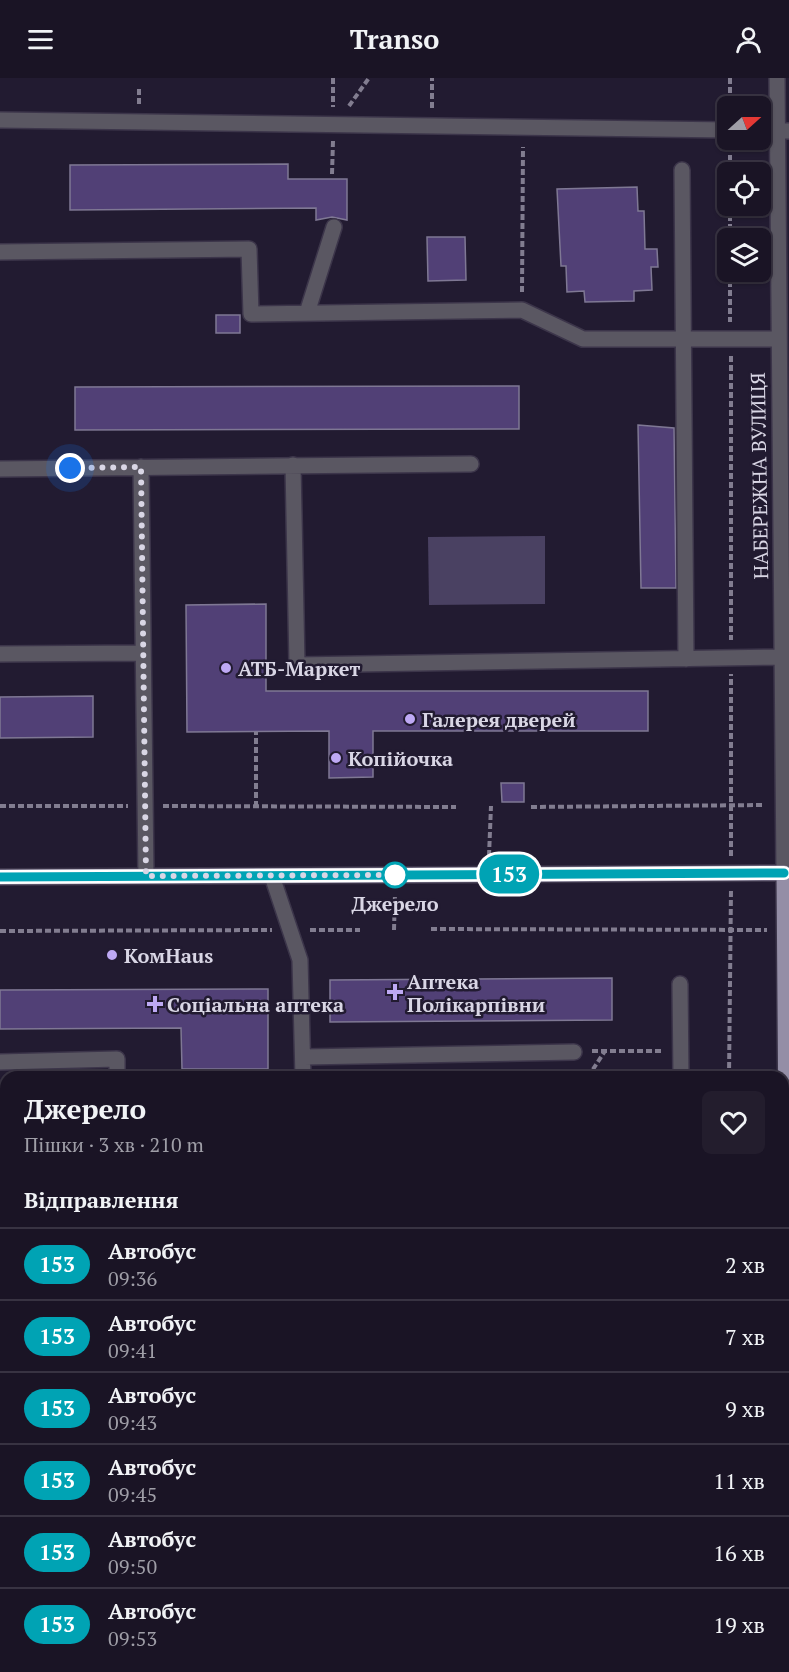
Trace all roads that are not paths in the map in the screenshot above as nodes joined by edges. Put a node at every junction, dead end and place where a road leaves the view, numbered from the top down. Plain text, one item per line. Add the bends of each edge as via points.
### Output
1 (777, 78) edge
2 (0, 120) edge
3 (717, 130) edge
4 (783, 131) edge
5 (682, 170) dead end
6 (334, 227) dead end
7 (0, 252) edge
8 (307, 313) junction
9 (683, 339) junction
10 (779, 339) junction
11 (471, 464) dead end
12 (293, 465) junction
13 (141, 467) junction
14 (0, 469) edge
15 (143, 652) junction
16 (0, 654) edge
17 (782, 657) junction
18 (686, 658) junction
19 (786, 873) edge
20 (146, 876) junction
21 (272, 876) junction
22 (0, 877) edge
23 (680, 984) dead end
24 (574, 1052) road end
25 (304, 1057) junction
26 (0, 1062) edge
27 (117, 1071) edge
28 (303, 1071) edge
29 (681, 1071) edge
30 (784, 1071) edge

1 - 4 street, НАБЕРЕЖНА ВУЛИЦЯ
2 - 3 street
4 - 10 street, НАБЕРЕЖНА ВУЛИЦЯ
5 - 9 street
6 - 8 street
7 - 8 street via 249,249 250,314
8 - 9 street via 522,310 583,339
9 - 10 street
9 - 18 street
10 - 17 street, НАБЕРЕЖНА ВУЛИЦЯ
11 - 12 street
12 - 13 street
12 - 18 street via 297,665
13 - 14 street
13 - 15 street
15 - 16 street
15 - 20 street
17 - 18 street
17 - 19 street, НАБЕРЕЖНА ВУЛИЦЯ
19 - 21 main road
19 - 30 main road
20 - 21 main road
20 - 22 main road
21 - 25 street via 300,960
23 - 29 street
24 - 25 street
25 - 28 street
26 - 27 street via 117,1059

